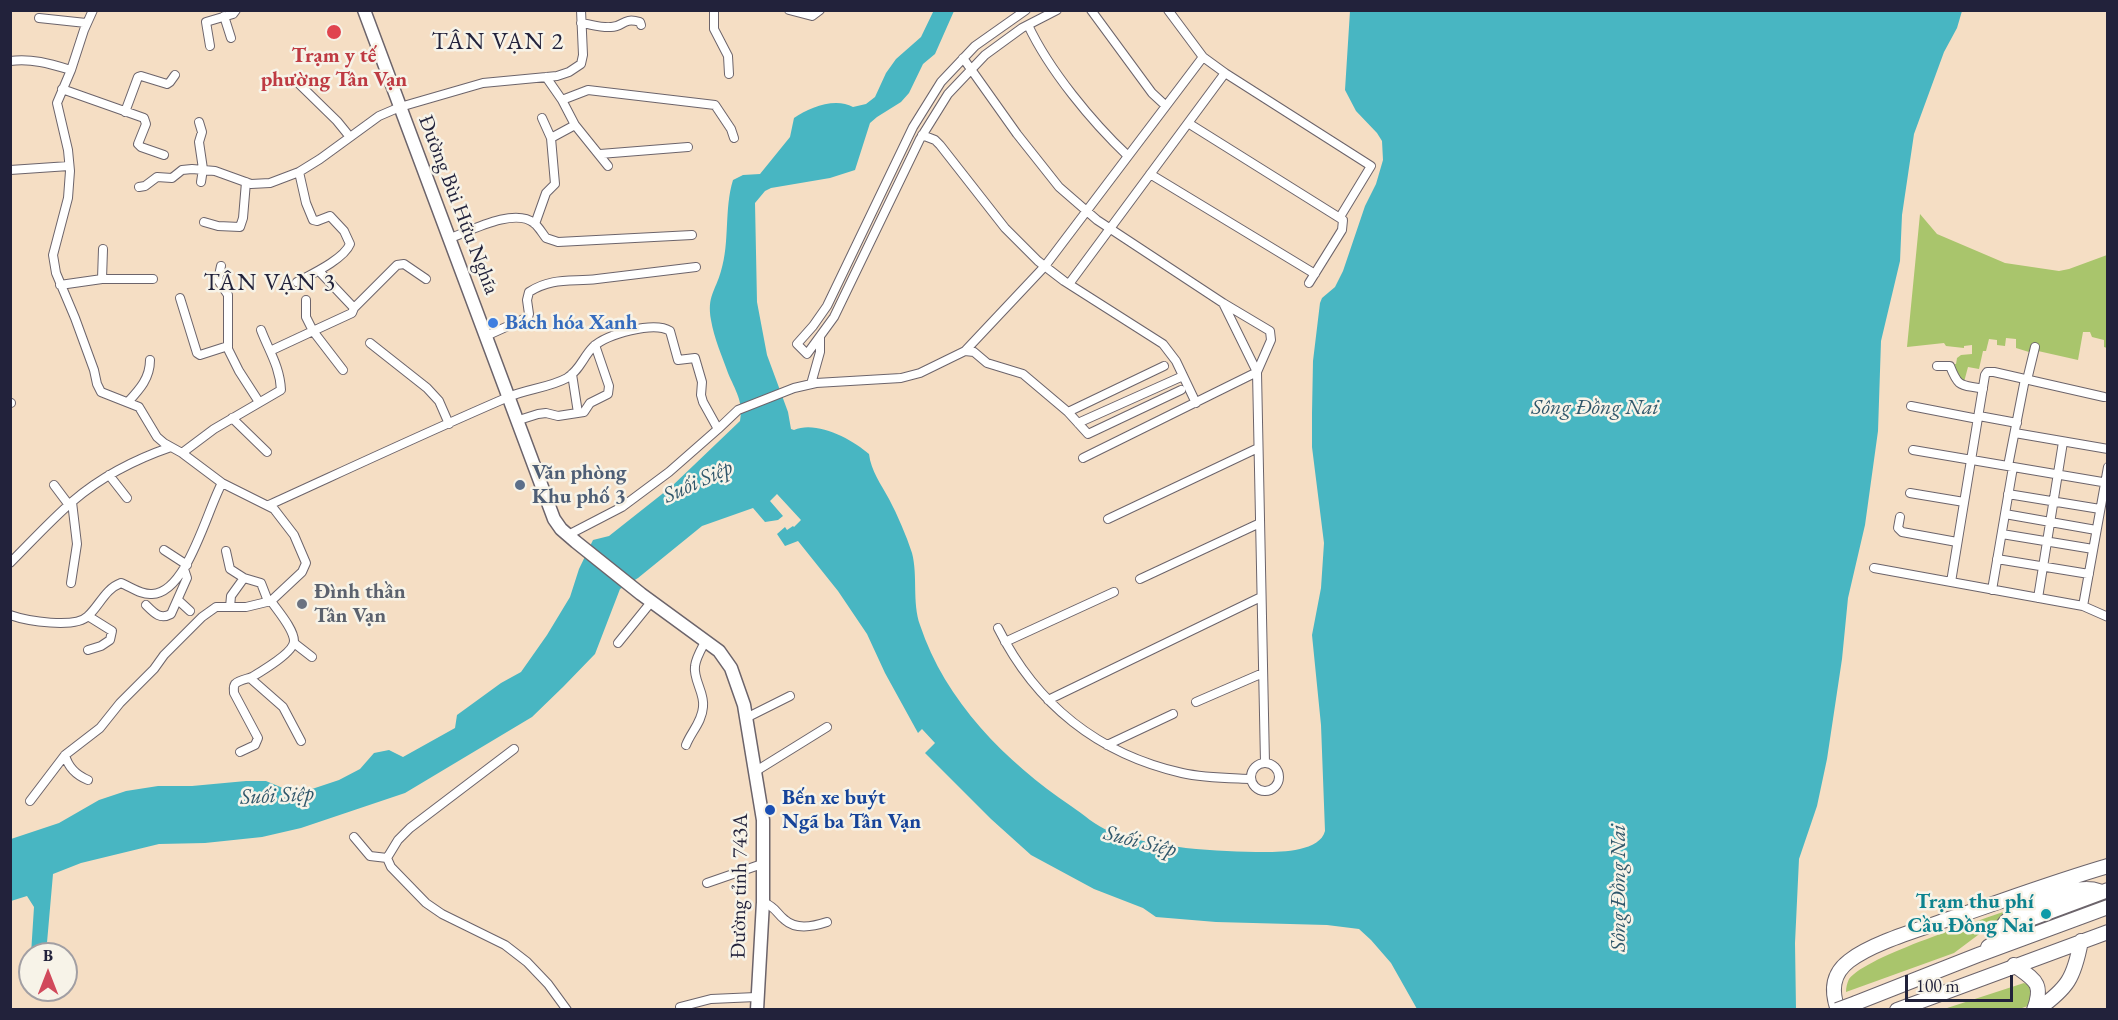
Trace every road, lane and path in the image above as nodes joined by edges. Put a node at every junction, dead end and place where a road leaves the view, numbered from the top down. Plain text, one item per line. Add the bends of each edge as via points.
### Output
1 (93, 10) edge
2 (236, 10) edge
3 (364, 10) edge
4 (581, 10) edge
5 (714, 10) edge
6 (789, 10) edge
7 (820, 10) edge
8 (1057, 10) edge
9 (1091, 10) edge
10 (1168, 10) edge
11 (1022, 11) edge
12 (224, 16) junction
13 (39, 18) dead end
14 (86, 23) junction
15 (580, 23) junction
16 (641, 25) dead end
17 (1028, 25) junction
18 (231, 38) dead end
19 (210, 46) dead end
20 (1203, 57) junction
21 (963, 58) junction
22 (10, 62) edge
23 (971, 69) junction
24 (71, 70) junction
25 (1225, 73) junction
26 (729, 74) dead end
27 (175, 75) dead end
28 (546, 77) junction
29 (295, 80) dead end
30 (62, 89) junction
31 (562, 100) junction
32 (1166, 106) junction
33 (400, 107) junction
34 (125, 112) junction
35 (542, 118) dead end
36 (199, 122) dead end
37 (1188, 123) junction
38 (574, 125) junction
39 (922, 135) junction
40 (350, 137) junction
41 (551, 138) junction
42 (734, 138) dead end
43 (688, 147) dead end
44 (600, 154) junction
45 (164, 155) dead end
46 (1128, 156) junction
47 (69, 166) junction
48 (608, 166) dead end
49 (204, 169) junction
50 (10, 170) edge
51 (299, 172) junction
52 (1150, 174) junction
53 (201, 182) dead end
54 (246, 182) junction
55 (139, 187) dead end
56 (1087, 211) junction
57 (1340, 217) junction
58 (204, 222) dead end
59 (535, 224) junction
60 (1110, 228) junction
61 (692, 235) dead end
62 (448, 239) junction
63 (103, 249) dead end
64 (221, 266) dead end
65 (1045, 266) junction
66 (696, 267) dead end
67 (319, 271) junction
68 (1315, 274) junction
69 (102, 279) junction
70 (153, 279) dead end
71 (426, 279) dead end
72 (297, 282) dead end
73 (838, 283) junction
74 (1309, 283) dead end
75 (1069, 284) junction
76 (60, 285) junction
77 (849, 287) junction
78 (180, 298) dead end
79 (306, 300) dead end
80 (1223, 303) junction
81 (354, 308) junction
82 (261, 330) dead end
83 (312, 331) junction
84 (486, 336) junction
85 (820, 338) junction
86 (370, 343) dead end
87 (595, 345) junction
88 (228, 346) junction
89 (2035, 347) dead end
90 (270, 351) junction
91 (965, 351) junction
92 (150, 360) dead end
93 (1164, 366) dead end
94 (1938, 366) dead end
95 (343, 370) dead end
96 (1257, 372) junction
97 (572, 374) junction
98 (1183, 376) junction
99 (2026, 380) junction
100 (811, 384) junction
101 (1983, 389) junction
102 (1181, 390) dead end
103 (509, 396) junction
104 (2104, 397) dead end
105 (128, 402) junction
106 (259, 402) junction
107 (1196, 403) junction
108 (1911, 406) dead end
109 (1068, 412) junction
110 (578, 413) junction
111 (1978, 417) junction
112 (232, 418) junction
113 (519, 420) junction
114 (1078, 423) junction
115 (2017, 423) junction
116 (449, 424) junction
117 (718, 429) junction
118 (2015, 433) junction
119 (2063, 442) junction
120 (171, 447) junction
121 (1258, 448) junction
122 (2108, 449) edge
123 (1913, 450) dead end
124 (267, 452) dead end
125 (182, 453) junction
126 (1083, 458) dead end
127 (1971, 460) junction
128 (2011, 467) junction
129 (2108, 467) edge
130 (110, 475) junction
131 (2058, 475) junction
132 (222, 483) junction
133 (2106, 483) edge
134 (54, 485) dead end
135 (1910, 493) dead end
136 (2008, 494) junction
137 (128, 498) dead end
138 (2053, 501) junction
139 (1964, 502) junction
140 (71, 503) junction
141 (269, 505) junction
142 (2100, 509) junction
143 (2005, 514) junction
144 (1900, 517) dead end
145 (1108, 519) dead end
146 (2050, 522) junction
147 (1260, 523) junction
148 (2097, 530) junction
149 (2002, 534) junction
150 (572, 539) junction
151 (1957, 542) junction
152 (2047, 542) junction
153 (2093, 549) junction
154 (164, 550) dead end
155 (226, 551) dead end
156 (1997, 560) junction
157 (10, 563) edge
158 (186, 567) junction
159 (2043, 567) junction
160 (1874, 568) dead end
161 (2089, 574) junction
162 (244, 578) junction
163 (1140, 579) dead end
164 (71, 582) dead end
165 (1950, 582) junction
166 (1992, 590) junction
167 (1114, 592) dead end
168 (641, 594) joint
169 (1261, 597) junction
170 (2038, 598) junction
171 (178, 600) junction
172 (269, 601) junction
173 (652, 601) junction
174 (146, 605) dead end
175 (2083, 606) junction
176 (230, 607) junction
177 (190, 611) dead end
178 (10, 615) edge
179 (88, 616) junction
180 (2108, 617) edge
181 (998, 628) dead end
182 (706, 640) junction
183 (1005, 642) junction
184 (294, 643) junction
185 (618, 643) dead end
186 (88, 650) dead end
187 (312, 657) dead end
188 (1263, 673) junction
189 (250, 678) junction
190 (790, 696) dead end
191 (1048, 700) junction
192 (1196, 702) dead end
193 (1173, 714) dead end
194 (746, 718) junction
195 (827, 727) dead end
196 (301, 741) dead end
197 (1107, 745) junction
198 (686, 746) dead end
199 (514, 749) dead end
200 (240, 752) dead end
201 (65, 755) junction
202 (1265, 763) junction
203 (756, 771) junction
204 (1250, 778) junction
205 (88, 780) dead end
206 (30, 801) dead end
207 (354, 837) dead end
208 (387, 858) junction
209 (2108, 860) edge
210 (762, 864) junction
211 (2108, 866) edge
212 (2091, 871) junction
213 (707, 883) dead end
214 (2104, 891) edge
215 (763, 902) junction
216 (2108, 907) edge
217 (827, 922) dead end
218 (2108, 932) edge
219 (2085, 940) junction
220 (2108, 944) edge
221 (1978, 955) junction
222 (2014, 965) junction
223 (756, 1003) edge
224 (680, 1007) dead end
225 (567, 1010) edge
226 (1837, 1010) edge
227 (1897, 1010) edge
228 (2035, 1010) edge

1 - 14 street
2 - 12 street
3 - 33 main road, Đường Bùi Hữu Nghĩa
4 - 15 street
5 - 26 street via 714,29 728,56
6 - 7 street via 805,16
8 - 17 street
9 - 32 street via 1152,93
10 - 20 street
11 - 21 street
12 - 18 street
12 - 19 street via 206,22
13 - 14 street
14 - 24 street
15 - 16 street via 612,27 631,20
15 - 28 street via 584,55 581,63 569,72
17 - 23 street
17 - 46 street via 1098,126
20 - 25 street
20 - 32 street
21 - 23 street
21 - 73 street via 944,77 913,127
22 - 24 street via 47,62
23 - 39 street via 951,89
23 - 56 street via 1048,174
24 - 30 street
25 - 37 street
25 - 57 street via 1371,166
27 - 34 street via 167,84 138,77
28 - 31 street
28 - 33 street via 483,83
29 - 40 street
30 - 34 street
30 - 47 street via 57,103
31 - 38 street
31 - 42 street via 588,90 715,105
32 - 46 street
33 - 40 street via 379,116
33 - 62 main road, Đường Bùi Hữu Nghĩa
34 - 45 street via 147,121 139,142 141,147
35 - 41 street
36 - 49 street
37 - 52 street
37 - 57 street
38 - 41 street
38 - 44 street
39 - 65 street via 940,145 1005,228
39 - 77 street
40 - 51 street
41 - 59 street via 555,184 546,193
43 - 44 street
44 - 48 street
46 - 56 street
47 - 50 street
47 - 76 street via 68,198 53,255
49 - 53 street
49 - 54 street
49 - 55 street via 182,170 172,178 157,177
51 - 54 street via 270,183
51 - 67 street via 314,220 330,216 350,240 348,249
52 - 60 street
52 - 68 street
54 - 58 street via 240,227
56 - 60 street
56 - 65 street
57 - 68 street via 1342,230
59 - 61 street via 546,238 558,242
59 - 62 street via 504,218
60 - 75 street
60 - 80 street
62 - 84 main road, Đường Bùi Hữu Nghĩa
63 - 69 street
64 - 88 street via 218,280 228,295
65 - 75 street
65 - 91 street
66 - 84 street via 547,283 529,292 528,317
67 - 72 street
67 - 81 street
68 - 74 street
69 - 70 street
69 - 76 street
71 - 81 street via 404,264 397,265
73 - 77 street
73 - 85 street via 827,306 797,344 807,354
75 - 98 street via 1156,338 1169,351
76 - 105 street via 98,388
77 - 85 street
78 - 88 street via 197,353
79 - 83 street via 306,317
80 - 96 street
80 - 96 street via 1269,331 1271,340
81 - 83 street
82 - 90 street
83 - 90 street
83 - 95 street
84 - 103 main road, Đường Bùi Hữu Nghĩa
85 - 100 street
86 - 116 street via 427,388 439,401
87 - 97 street
87 - 110 street via 609,386 608,394
87 - 117 street via 617,334 654,326 670,331 678,360 695,358 703,402
88 - 106 street
89 - 99 street
90 - 106 street via 277,363 281,390
91 - 100 street via 901,378
91 - 109 street via 974,352 987,363 1023,374
92 - 105 street via 150,374
93 - 109 street
94 - 101 street via 1950,366 1956,381
96 - 107 street
96 - 121 street
97 - 103 street
97 - 110 street
98 - 107 street
98 - 114 street
99 - 101 street via 1990,372 1985,375
99 - 104 street
99 - 115 street
100 - 117 street via 738,410
101 - 111 street
102 - 114 street via 1088,434
103 - 113 main road, Đường Bùi Hữu Nghĩa
103 - 116 street
105 - 120 street via 139,407 157,437
106 - 112 street
107 - 126 street
108 - 111 street
109 - 114 street
110 - 113 street via 546,413
111 - 115 street
111 - 127 street
112 - 124 street
112 - 125 street
113 - 150 main road, Đường Bùi Hữu Nghĩa via 550,509
115 - 118 street
116 - 141 street
117 - 150 street via 669,472
118 - 119 street
118 - 128 street
119 - 122 street
119 - 131 street
120 - 125 street
120 - 130 street
121 - 145 street
121 - 147 street
123 - 127 street
125 - 132 street
127 - 128 street
127 - 139 street
128 - 131 street
128 - 136 street
129 - 133 street
130 - 137 street
130 - 140 street
131 - 133 street
131 - 138 street
132 - 141 street
132 - 158 street
133 - 142 street
134 - 140 street
135 - 139 street
136 - 138 street
136 - 143 street
138 - 142 street
138 - 146 street
139 - 151 street
140 - 157 street
140 - 164 street via 77,544
141 - 172 street via 294,536 306,563 302,572
142 - 148 street
143 - 146 street
143 - 149 street
144 - 151 street via 1898,528 1902,532
146 - 148 street
146 - 152 street
147 - 163 street
147 - 169 street
148 - 153 street
149 - 152 street
149 - 156 street
150 - 168 main road, Đường Bùi Hữu Nghĩa
151 - 165 street
152 - 153 street
152 - 159 street
153 - 161 street
154 - 158 street
155 - 162 street via 230,569
156 - 159 street
156 - 166 street
158 - 171 street via 187,578
158 - 179 street via 162,593 146,594 121,583 114,586
159 - 161 street
159 - 170 street
160 - 165 street
161 - 175 street
162 - 172 street via 263,584
162 - 176 street via 231,596
165 - 166 street
166 - 170 street
167 - 183 street
168 - 173 main road, Đường tỉnh 743A
169 - 188 street
169 - 191 street
170 - 175 street
171 - 174 street via 166,617 158,616
171 - 177 street
172 - 176 street
172 - 184 street via 289,627
173 - 182 main road, Đường tỉnh 743A
173 - 185 street
175 - 180 street
176 - 201 street via 216,607 202,617 100,728
178 - 179 street via 54,622 81,621
179 - 186 street via 112,631 110,640
181 - 183 street
182 - 194 main road, Đường tỉnh 743A via 730,668
182 - 198 street via 694,669 703,711
183 - 191 street via 1024,674
184 - 187 street
184 - 189 street via 289,651
188 - 192 street
188 - 202 street
189 - 196 street via 283,707
189 - 200 street via 237,682 234,693 258,738 255,745
190 - 194 street
191 - 197 street via 1064,716
193 - 197 street
194 - 203 main road, Đường tỉnh 743A
195 - 203 street
197 - 204 street via 1182,773
199 - 208 street via 410,828
201 - 205 street via 76,774
201 - 206 street
202 - 204 street via 1252,769
202 - 204 street via 1276,769 1276,786 1268,791 1258,790
203 - 210 main road, Đường tỉnh 743A via 763,820
207 - 208 street via 370,856
208 - 225 street via 426,903 505,945 527,962
209 - 212 street
210 - 213 street
210 - 215 main road, Đường tỉnh 743A
211 - 212 highway
212 - 226 highway via 1909,933 1848,961 1836,975 1833,986
214 - 221 highway via 2076,890 2025,907 2002,925 1992,945
215 - 217 street via 795,924 812,926
215 - 223 main road, Đường tỉnh 743A
216 - 221 highway
218 - 219 highway
219 - 220 highway
219 - 222 highway
219 - 228 highway via 2067,984
221 - 226 highway, bridge
222 - 227 highway
222 - 228 highway via 2038,984
223 - 224 street via 711,999

